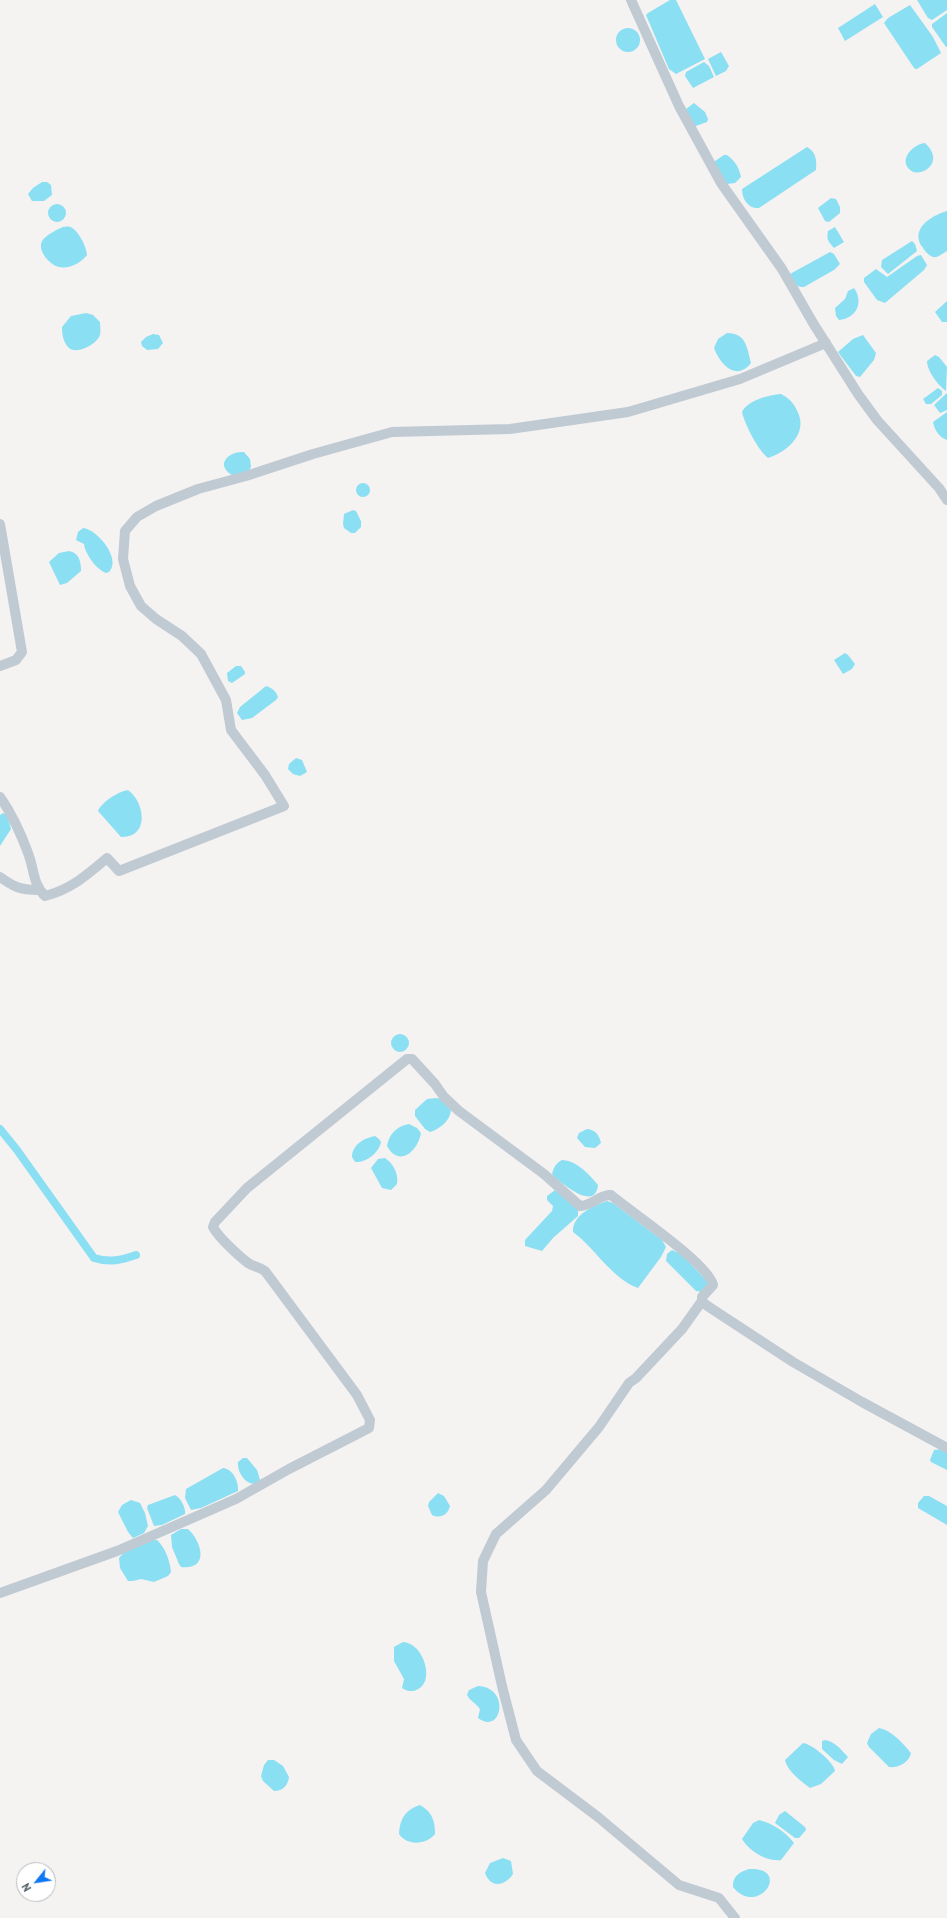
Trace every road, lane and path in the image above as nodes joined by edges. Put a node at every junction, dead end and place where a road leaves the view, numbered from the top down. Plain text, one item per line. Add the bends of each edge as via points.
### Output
1 (631, 0) edge
2 (826, 343) junction
3 (947, 500) edge
4 (0, 524) edge
5 (0, 666) edge
6 (0, 797) edge
7 (0, 877) edge
8 (38, 890) junction
9 (702, 1301) junction
10 (947, 1448) edge
11 (0, 1594) edge
12 (735, 1918) edge

1 - 2 street via 679,106 721,183 782,269
2 - 3 street via 877,420 940,488
2 - 8 street via 740,379 628,412 510,429 392,432 198,489 156,506 137,517 125,531 123,559 130,586 137,600 146,611 182,636 200,654 226,700 231,730 265,775 284,806 119,871 107,858 62,892 45,896
4 - 5 street via 22,652 16,660
6 - 8 street via 29,854
7 - 8 street via 15,887
9 - 10 street via 793,1362
9 - 11 street via 702,1297 713,1285 712,1280 682,1251 611,1196 606,1195 594,1203 580,1206 544,1174 459,1111 412,1059 407,1059 247,1188 219,1217 213,1227 248,1263 265,1271 357,1395 370,1420 369,1428 236,1499 117,1551
9 - 12 street via 682,1330 628,1383 599,1427 546,1490 496,1534 484,1561 481,1592 516,1740 537,1771 598,1817 679,1885 719,1898

